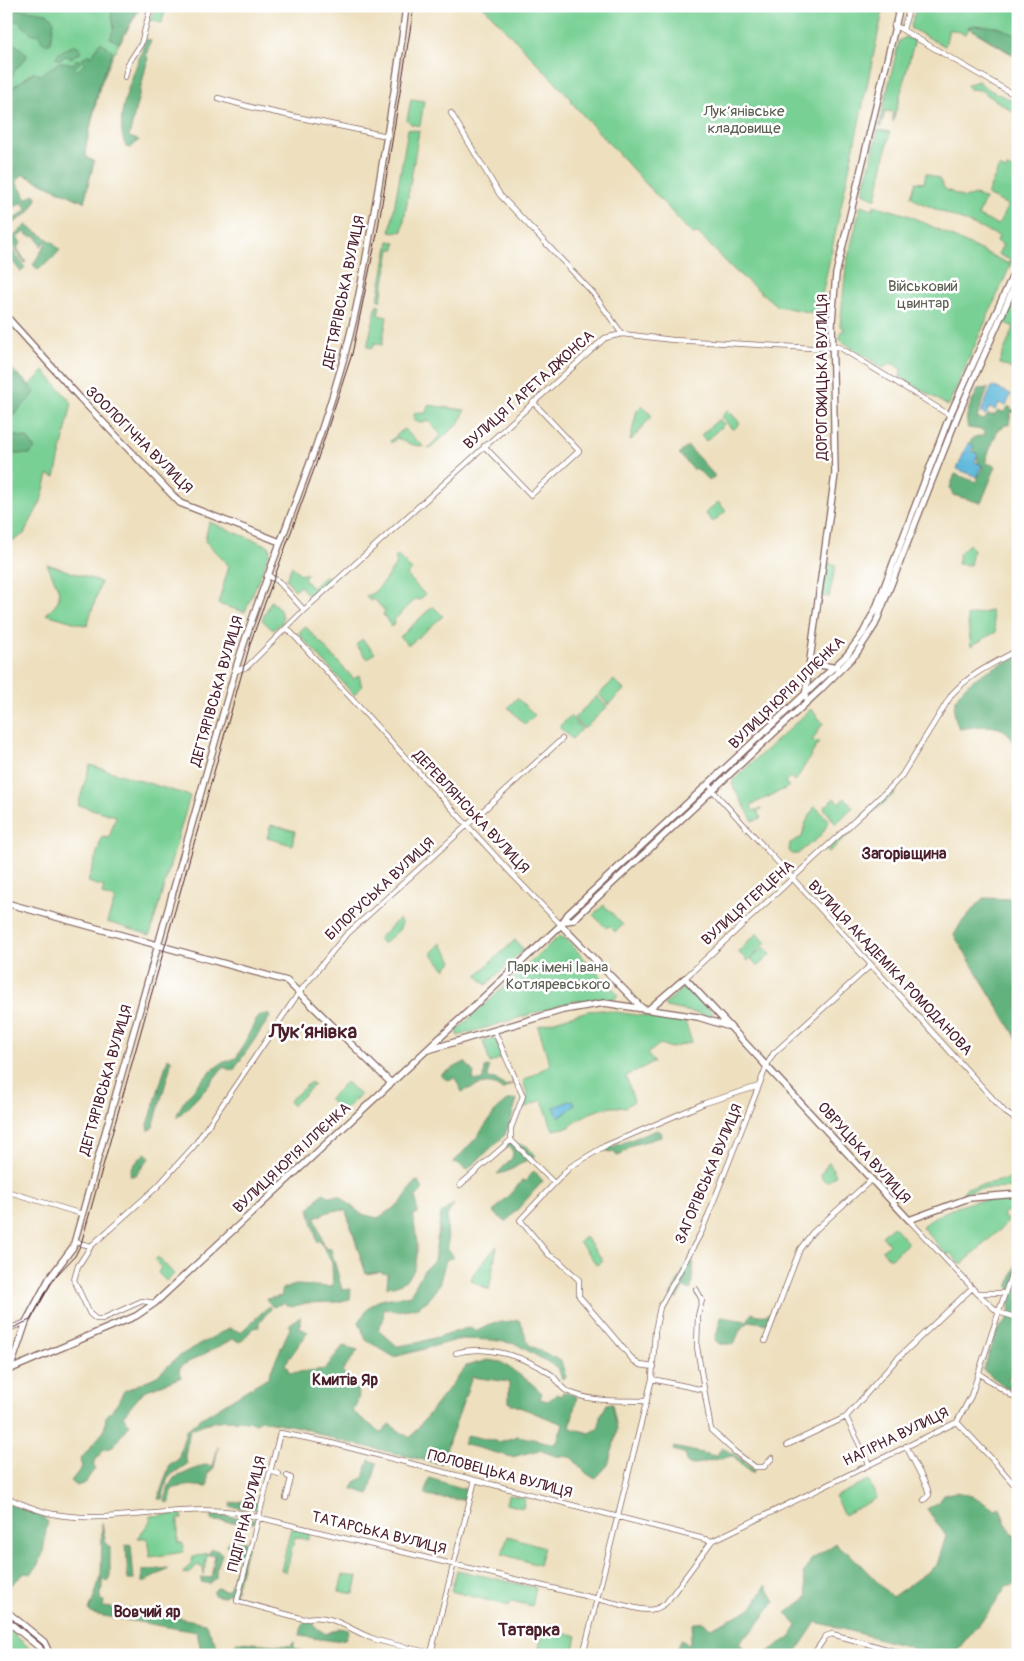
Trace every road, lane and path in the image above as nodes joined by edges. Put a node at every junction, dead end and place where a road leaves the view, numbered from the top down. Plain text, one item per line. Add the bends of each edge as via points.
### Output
1 (151, 6) edge
2 (406, 6) edge
3 (900, 6) edge
4 (910, 6) edge
5 (894, 24) junction
6 (903, 29) junction
7 (125, 77) dead end
8 (1018, 97) edge
9 (218, 98) dead end
10 (451, 113) dead end
11 (387, 136) junction
12 (1018, 264) edge
13 (1018, 278) edge
14 (6, 316) edge
15 (622, 334) junction
16 (833, 346) junction
17 (533, 402) junction
18 (953, 417) junction
19 (484, 446) junction
20 (280, 542) junction
21 (267, 575) junction
22 (304, 610) junction
23 (287, 628) junction
24 (1018, 650) edge
25 (810, 663) junction
26 (838, 668) junction
27 (235, 671) junction
28 (805, 696) junction
29 (805, 703) junction
30 (562, 738) dead end
31 (711, 786) junction
32 (467, 826) junction
33 (792, 880) junction
34 (6, 903) edge
35 (563, 923) junction
36 (157, 945) junction
37 (872, 965) junction
38 (685, 978) junction
39 (300, 992) junction
40 (642, 1008) junction
41 (649, 1009) junction
42 (450, 1028) junction
43 (494, 1030) junction
44 (733, 1030) junction
45 (457, 1040) junction
46 (425, 1050) junction
47 (767, 1065) junction
48 (391, 1083) junction
49 (759, 1086) junction
50 (1018, 1121) edge
51 (511, 1140) junction
52 (871, 1180) junction
53 (554, 1183) junction
54 (460, 1184) dead end
55 (6, 1191) edge
56 (1018, 1194) edge
57 (82, 1214) junction
58 (909, 1220) junction
59 (75, 1242) junction
60 (91, 1246) junction
61 (1018, 1254) edge
62 (972, 1288) junction
63 (696, 1289) dead end
64 (977, 1292) junction
65 (1005, 1293) junction
66 (155, 1303) junction
67 (998, 1312) junction
68 (1018, 1318) edge
69 (26, 1322) junction
70 (6, 1330) edge
71 (765, 1341) dead end
72 (456, 1353) dead end
73 (654, 1367) junction
74 (8, 1370) edge
75 (978, 1374) junction
76 (652, 1379) junction
77 (704, 1390) junction
78 (1018, 1400) edge
79 (647, 1401) junction
80 (846, 1417) junction
81 (957, 1422) junction
82 (280, 1432) joint
83 (787, 1445) dead end
84 (906, 1446) junction
85 (772, 1458) dead end
86 (869, 1464) junction
87 (270, 1471) junction
88 (279, 1474) dead end
89 (286, 1476) dead end
90 (475, 1480) junction
91 (1018, 1489) edge
92 (6, 1498) edge
93 (286, 1498) dead end
94 (924, 1500) dead end
95 (259, 1516) junction
96 (618, 1518) junction
97 (712, 1541) junction
98 (453, 1564) junction
99 (597, 1599) junction
100 (6, 1611) edge
101 (6, 1620) edge
102 (431, 1653) junction
103 (43, 1655) edge
104 (50, 1655) edge
105 (439, 1655) edge
106 (583, 1655) edge
107 (813, 1655) edge
108 (908, 1655) edge

1 - 7 street via 141,44 128,64
2 - 11 main road, ДЕГТЯРІВСЬКА ВУЛИЦЯ
3 - 5 main road, ДОРОГОЖИЦЬКА ВУЛИЦЯ
4 - 6 street
5 - 6 street
5 - 16 main road, ДОРОГОЖИЦЬКА ВУЛИЦЯ via 836,274
6 - 8 street
9 - 11 street
10 - 15 street via 500,195 593,293
11 - 20 main road, ДЕГТЯРІВСЬКА ВУЛИЦЯ via 361,286 346,350
12 - 18 main road, ВУЛИЦЯ ЮРІЯ ІЛЛЄНКА
13 - 18 main road, ВУЛИЦЯ ЮРІЯ ІЛЛЄНКА
14 - 20 main road, ЗООЛОГІЧНА ВУЛИЦЯ via 180,502
15 - 16 street, ВУЛИЦЯ ҐАРЕТА ДЖОНСА via 812,348
15 - 17 street, ВУЛИЦЯ ҐАРЕТА ДЖОНСА via 606,338
16 - 18 street, ВУЛИЦЯ ҐАРЕТА ДЖОНСА via 844,349
16 - 25 main road, ДОРОГОЖИЦЬКА ВУЛИЦЯ via 835,474
17 - 19 street, ВУЛИЦЯ ҐАРЕТА ДЖОНСА
17 - 19 street via 579,451 532,495
18 - 26 main road, ВУЛИЦЯ ЮРІЯ ІЛЛЄНКА via 876,608
19 - 22 street, ВУЛИЦЯ ҐАРЕТА ДЖОНСА
20 - 21 main road, ДЕГТЯРІВСЬКА ВУЛИЦЯ
21 - 22 street via 278,581
21 - 27 main road, ДЕГТЯРІВСЬКА ВУЛИЦЯ
22 - 23 street, ВУЛИЦЯ ҐАРЕТА ДЖОНСА
23 - 27 street, ВУЛИЦЯ ҐАРЕТА ДЖОНСА via 247,667
23 - 32 street, ДЕРЕВЛЯНСЬКА ВУЛИЦЯ
24 - 33 street, ВУЛИЦЯ ГЕРЦЕНА via 959,686 902,775
25 - 26 main road
25 - 28 main road, ДОРОГОЖИЦЬКА ВУЛИЦЯ
26 - 28 main road, ВУЛИЦЯ ЮРІЯ ІЛЛЄНКА
26 - 29 main road, ВУЛИЦЯ ЮРІЯ ІЛЛЄНКА
27 - 36 main road, ДЕГТЯРІВСЬКА ВУЛИЦЯ
28 - 29 main road, ДОРОГОЖИЦЬКА ВУЛИЦЯ
28 - 31 main road, ВУЛИЦЯ ЮРІЯ ІЛЛЄНКА
29 - 31 main road, ВУЛИЦЯ ЮРІЯ ІЛЛЄНКА
30 - 32 street, БІЛОРУСЬКА ВУЛИЦЯ
31 - 33 street, ВУЛИЦЯ АКАДЕМІКА РОМОДАНОВА
31 - 35 main road, ВУЛИЦЯ ЮРІЯ ІЛЛЄНКА via 573,920
32 - 35 street, ДЕРЕВЛЯНСЬКА ВУЛИЦЯ
32 - 39 street, БІЛОРУСЬКА ВУЛИЦЯ via 345,936
33 - 37 street, ВУЛИЦЯ АКАДЕМІКА РОМОДАНОВА
33 - 38 street, ВУЛИЦЯ ГЕРЦЕНА
34 - 36 main road
35 - 40 main road, ДЕРЕВЛЯНСЬКА ВУЛИЦЯ
35 - 42 main road, ВУЛИЦЯ ЮРІЯ ІЛЛЄНКА
36 - 39 main road via 287,980
36 - 57 main road, ДЕГТЯРІВСЬКА ВУЛИЦЯ
37 - 47 street, ЗАГОРІВСЬКА ВУЛИЦЯ via 773,1054
37 - 50 street, ВУЛИЦЯ АКАДЕМІКА РОМОДАНОВА via 1004,1111
38 - 41 main road, ВУЛИЦЯ ГЕРЦЕНА
38 - 44 main road, ОВРУЦЬКА ВУЛИЦЯ
39 - 48 main road
39 - 60 street, БІЛОРУСЬКА ВУЛИЦЯ via 194,1146 156,1187
40 - 41 main road
40 - 43 main road via 604,1003 589,1005
41 - 44 main road, ОВРУЦЬКА ВУЛИЦЯ via 714,1021
42 - 45 main road via 449,1035
42 - 46 main road, ВУЛИЦЯ ЮРІЯ ІЛЛЄНКА
43 - 45 main road
43 - 51 street via 523,1096 511,1128
44 - 47 main road, ОВРУЦЬКА ВУЛИЦЯ
45 - 46 main road
46 - 48 main road, ВУЛИЦЯ ЮРІЯ ІЛЛЄНКА
47 - 49 street, ЗАГОРІВСЬКА ВУЛИЦЯ
47 - 52 main road, ОВРУЦЬКА ВУЛИЦЯ
48 - 66 main road, ВУЛИЦЯ ЮРІЯ ІЛЛЄНКА
49 - 53 street via 705,1103 605,1146 570,1167
49 - 73 street, ЗАГОРІВСЬКА ВУЛИЦЯ via 702,1230 660,1307 655,1331
51 - 53 street
51 - 54 street
52 - 58 main road, ОВРУЦЬКА ВУЛИЦЯ
52 - 71 street via 812,1233 800,1249
53 - 73 street via 520,1220 549,1255 579,1280 578,1296 634,1360 640,1365
55 - 57 street
56 - 58 main road via 969,1198
57 - 59 main road, ДЕГТЯРІВСЬКА ВУЛИЦЯ
58 - 62 street, ОВРУЦЬКА ВУЛИЦЯ
59 - 60 street
59 - 69 main road, ДЕГТЯРІВСЬКА ВУЛИЦЯ
60 - 66 street, БІЛОРУСЬКА ВУЛИЦЯ via 78,1266 74,1280 94,1318 102,1319 142,1301
61 - 65 street, НАГІРНА ВУЛИЦЯ
62 - 64 street, ОВРУЦЬКА ВУЛИЦЯ
62 - 80 street via 896,1360
63 - 77 street via 702,1300 697,1337
64 - 65 street
64 - 67 street, ОВРУЦЬКА ВУЛИЦЯ
65 - 67 street, НАГІРНА ВУЛИЦЯ
66 - 74 main road, ВУЛИЦЯ ЮРІЯ ІЛЛЄНКА via 114,1326
67 - 68 street
67 - 75 street, НАГІРНА ВУЛИЦЯ
69 - 70 street
69 - 74 main road, ДЕГТЯРІВСЬКА ВУЛИЦЯ
72 - 79 street via 478,1351 520,1358 546,1371 568,1392 584,1397 604,1401
73 - 76 street, ЗАГОРІВСЬКА ВУЛИЦЯ
75 - 78 street
75 - 81 street, НАГІРНА ВУЛИЦЯ via 967,1407
76 - 77 street
76 - 79 street, ЗАГОРІВСЬКА ВУЛИЦЯ
77 - 85 street via 708,1419 716,1436 755,1467 764,1467
79 - 96 street, ЗАГОРІВСЬКА ВУЛИЦЯ
80 - 83 street
80 - 86 street
81 - 84 street, НАГІРНА ВУЛИЦЯ
81 - 91 street
82 - 87 street, ПІДГІРНА ВУЛИЦЯ
82 - 90 street, ПОЛОВЕЦЬКА ВУЛИЦЯ
84 - 86 street, НАГІРНА ВУЛИЦЯ
84 - 94 street via 928,1487 929,1495
86 - 97 street, НАГІРНА ВУЛИЦЯ
87 - 88 street
87 - 95 street, ПІДГІРНА ВУЛИЦЯ
89 - 93 street via 291,1478
90 - 96 street, ПОЛОВЕЦЬКА ВУЛИЦЯ
90 - 98 street
92 - 95 street, ТАТАРСЬКА ВУЛИЦЯ via 51,1514 75,1516 181,1510 230,1511
95 - 98 street, ТАТАРСЬКА ВУЛИЦЯ
95 - 102 street, ПІДГІРНА ВУЛИЦЯ via 237,1601 304,1619 312,1616 327,1618 372,1638
96 - 97 street, ПОЛОВЕЦЬКА ВУЛИЦЯ
96 - 99 street, ЗАГОРІВСЬКА ВУЛИЦЯ
97 - 99 street, ТАТАРСЬКА ВУЛИЦЯ via 666,1603 658,1609 642,1610
98 - 99 street, ТАТАРСЬКА ВУЛИЦЯ
98 - 102 street
99 - 106 street, ЗАГОРІВСЬКА ВУЛИЦЯ
100 - 104 main road via 44,1642
101 - 103 main road
102 - 105 street
107 - 108 street via 826,1636 832,1634

